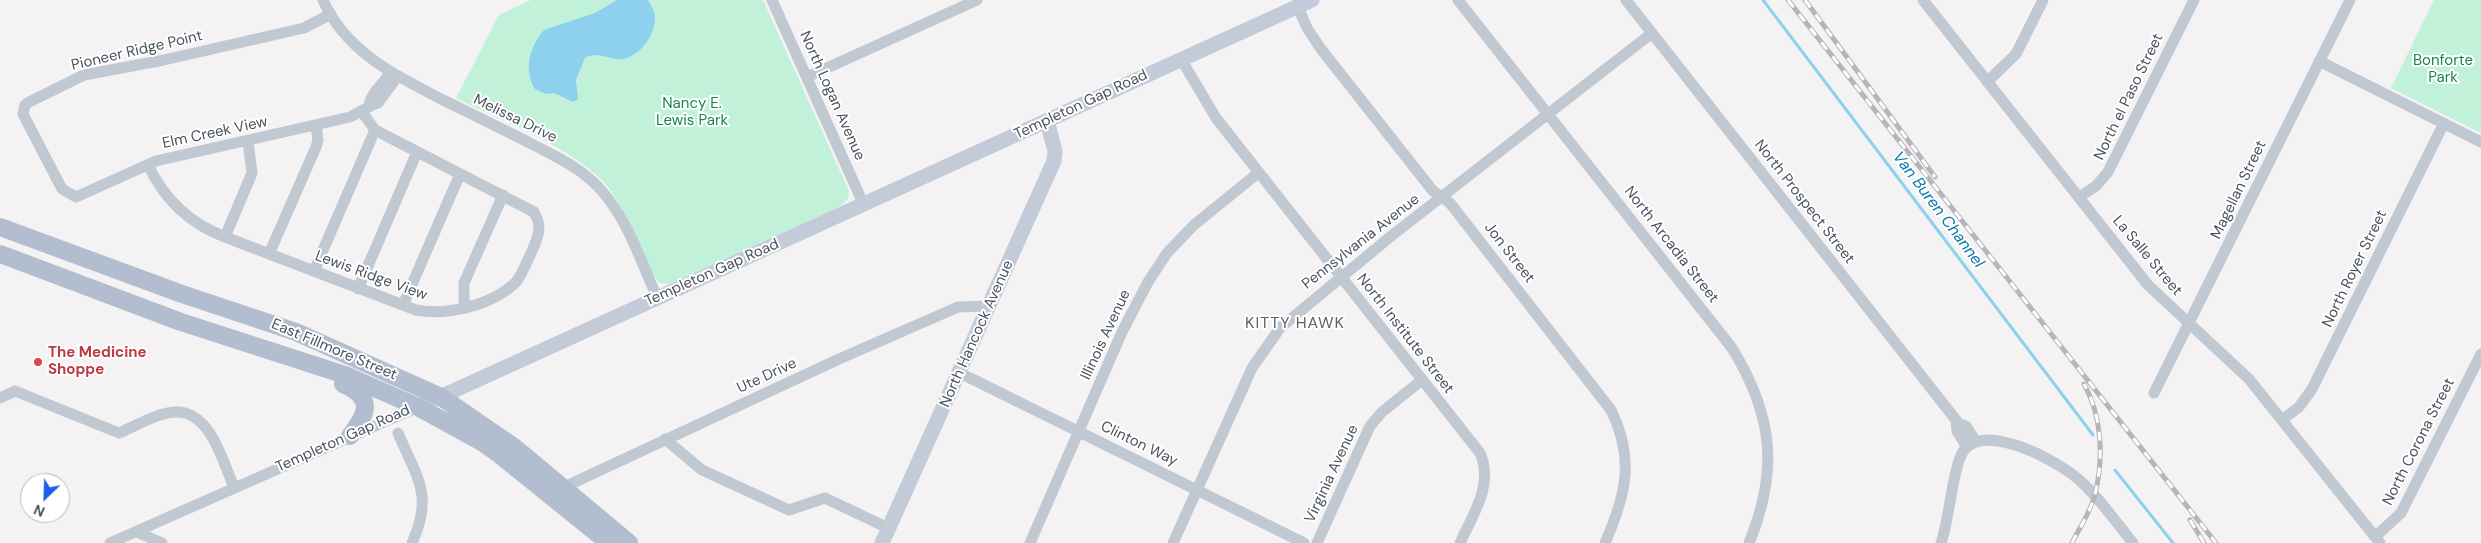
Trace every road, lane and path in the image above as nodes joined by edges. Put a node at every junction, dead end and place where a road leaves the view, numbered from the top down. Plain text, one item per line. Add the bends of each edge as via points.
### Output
1 (324, 0) edge
2 (772, 0) edge
3 (977, 0) edge
4 (1312, 0) edge
5 (1458, 0) edge
6 (1626, 0) edge
7 (1923, 0) edge
8 (2043, 0) edge
9 (2194, 0) edge
10 (2350, 0) edge
11 (1298, 7) junction
12 (331, 14) junction
13 (1652, 33) junction
14 (1181, 59) junction
15 (2319, 61) junction
16 (393, 75) junction
17 (807, 77) junction
18 (1988, 82) junction
19 (365, 109) junction
20 (1548, 114) junction
21 (1046, 121) junction
22 (2444, 124) junction
23 (316, 126) junction
24 (375, 130) junction
25 (248, 141) junction
26 (2481, 142) edge
27 (417, 152) junction
28 (148, 164) junction
29 (1258, 173) junction
30 (460, 174) junction
31 (503, 195) junction
32 (71, 196) joint
33 (1442, 197) junction
34 (2079, 197) junction
35 (863, 204) junction
36 (0, 227) edge
37 (225, 238) junction
38 (0, 254) edge
39 (269, 254) junction
40 (314, 271) junction
41 (1341, 277) junction
42 (358, 289) junction
43 (657, 298) junction
44 (402, 306) junction
45 (989, 306) junction
46 (466, 308) junction
47 (2189, 326) junction
48 (2481, 354) edge
49 (297, 359) junction
50 (960, 373) junction
51 (1422, 380) junction
52 (2154, 393) dead end
53 (441, 397) junction
54 (0, 398) edge
55 (418, 407) junction
56 (2282, 420) junction
57 (1079, 432) junction
58 (398, 433) dead end
59 (350, 436) junction
60 (665, 440) junction
61 (1971, 445) junction
62 (234, 487) junction
63 (562, 488) junction
64 (1198, 489) junction
65 (888, 528) junction
66 (137, 532) junction
67 (2377, 540) edge
68 (117, 542) edge
69 (162, 543) edge
70 (412, 543) edge
71 (608, 543) edge
72 (629, 543) edge
73 (882, 543) edge
74 (1030, 543) edge
75 (1173, 543) edge
76 (1304, 543) edge
77 (1317, 543) edge
78 (1460, 543) edge
79 (1605, 543) edge
80 (1749, 543) edge
81 (1941, 543) edge
82 (2132, 543) edge

1 - 12 street, Melissa Drive
2 - 17 street, North Logan Avenue
3 - 17 street
4 - 11 street, Templeton Gap Road
5 - 20 street, North Arcadia Street
6 - 13 street, North Prospect Street
7 - 18 street, La Salle Street
8 - 18 street via 2016,54
9 - 34 street, North el Paso Street via 2108,172 2096,186
10 - 15 street, Magellan Street
11 - 14 street, Templeton Gap Road
11 - 33 street, Jon Street via 1306,28 1321,49 1433,191
12 - 16 street, Melissa Drive via 351,41
12 - 32 street, Pioneer Ridge Point via 304,28 84,75 29,102 23,114 62,189
13 - 20 street, Pennsylvania Avenue
13 - 61 street, North Prospect Street via 1957,423 1966,426
14 - 21 street, Templeton Gap Road
14 - 29 street, North Institute Street via 1216,118
15 - 22 street
15 - 47 street, Magellan Street
16 - 19 street, Elm Creek View via 378,103
16 - 43 street, Melissa Drive via 561,158 587,177 601,190 621,219
17 - 35 street, North Logan Avenue
18 - 34 street, La Salle Street
19 - 23 street, Elm Creek View
19 - 24 street, Lewis Ridge View
20 - 33 street, Pennsylvania Avenue
20 - 80 street, North Arcadia Street via 1732,348 1750,379 1763,413 1768,450 1765,498
21 - 35 street, Templeton Gap Road
21 - 45 street, North Hancock Avenue via 1054,161
22 - 26 street
22 - 56 street, North Royer Street via 2312,389 2299,407
23 - 25 street, Elm Creek View
23 - 39 street via 316,147
24 - 27 street, Lewis Ridge View
24 - 40 street
25 - 28 street, Elm Creek View
25 - 37 street via 252,173
27 - 30 street, Lewis Ridge View
27 - 42 street
28 - 32 street, Elm Creek View via 81,196
28 - 37 street, Lewis Ridge View via 176,208 200,226
29 - 41 street, North Institute Street
29 - 57 street, Illinois Avenue via 1194,226 1158,266 1122,332
30 - 31 street, Lewis Ridge View
30 - 44 street
31 - 46 street via 464,284
31 - 46 street, Lewis Ridge View via 534,212 540,224 538,237 515,282 497,295
33 - 41 street, Pennsylvania Avenue
33 - 79 street, Jon Street via 1602,396 1616,420 1624,445 1626,482
34 - 47 street, La Salle Street via 2148,285
35 - 43 street, Templeton Gap Road
36 - 53 main road, East Fillmore Street via 296,332
37 - 39 street, Lewis Ridge View
38 - 49 main road, East Fillmore Street via 181,322
39 - 40 street, Lewis Ridge View
40 - 42 street, Lewis Ridge View
41 - 51 street, North Institute Street
41 - 64 street, Pennsylvania Avenue via 1291,316 1261,353
42 - 44 street, Lewis Ridge View
43 - 53 street, Templeton Gap Road
44 - 46 street, Lewis Ridge View via 435,313
45 - 50 street, North Hancock Avenue
45 - 60 street, Ute Drive via 958,307
47 - 52 street, Magellan Street
47 - 56 street, La Salle Street via 2244,374
48 - 67 street, North Corona Street via 2402,513
49 - 55 main road, East Fillmore Street via 345,375
49 - 59 main road via 361,395 365,412
50 - 57 street, Clinton Way
50 - 65 street, North Hancock Avenue
51 - 77 street, Virginia Avenue via 1382,412 1370,426
51 - 78 street, North Institute Street via 1484,462 1483,493
53 - 55 street, Templeton Gap Road
53 - 63 main road, East Fillmore Street via 514,447
54 - 62 street via 15,391 119,433 166,414 178,412 188,415 199,420 208,430
55 - 59 street, Templeton Gap Road
55 - 71 main road, East Fillmore Street via 493,450
56 - 67 street, La Salle Street
57 - 64 street, Clinton Way
57 - 74 street, Illinois Avenue
58 - 70 street via 422,492 422,516
59 - 62 street, Templeton Gap Road
60 - 63 street, Ute Drive
60 - 65 street via 702,470 789,510 825,498
61 - 81 street via 1958,460
61 - 82 street via 1998,441 2019,446 2068,471 2095,495
62 - 66 street, Templeton Gap Road
63 - 72 main road, East Fillmore Street
64 - 75 street, Pennsylvania Avenue
64 - 76 street, Clinton Way
65 - 73 street, North Hancock Avenue
66 - 68 street, Templeton Gap Road
66 - 69 street

